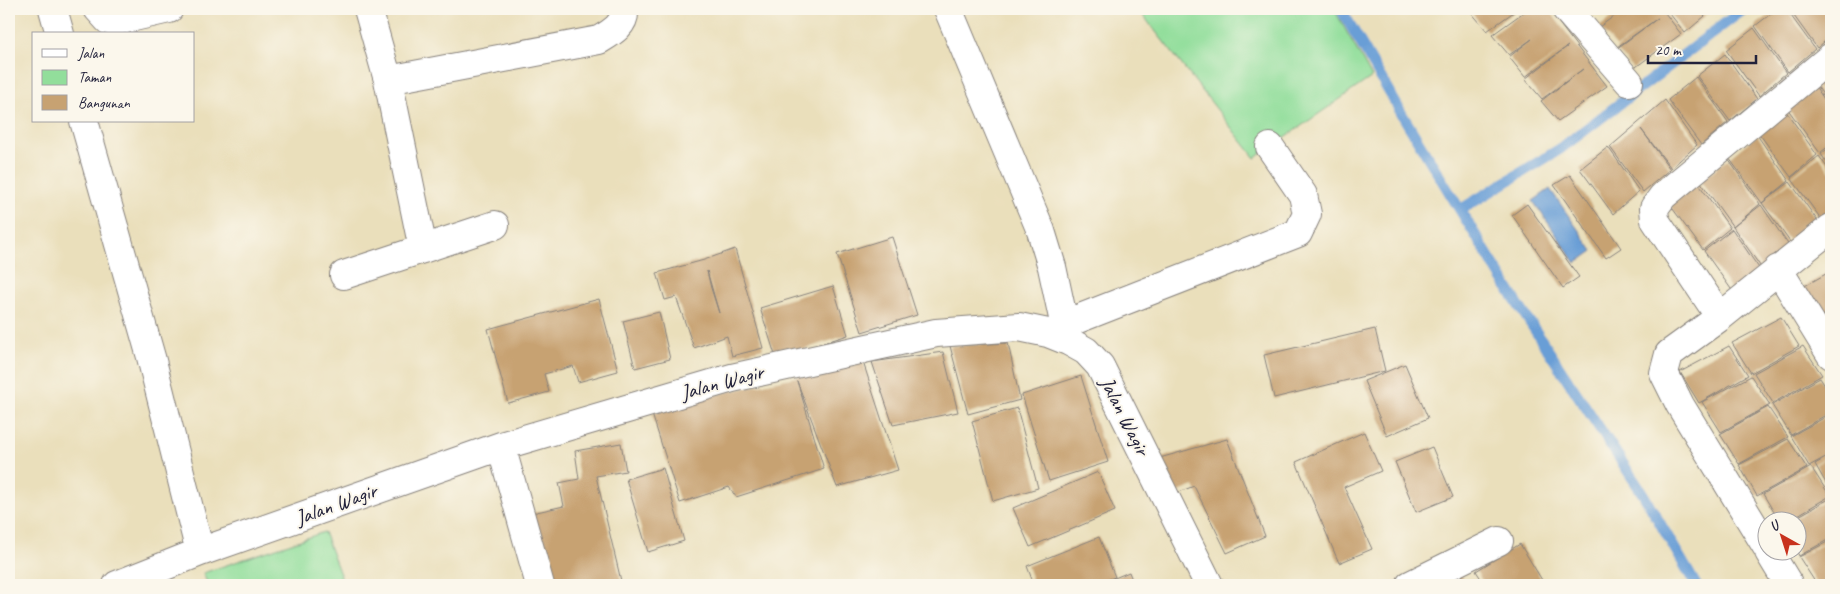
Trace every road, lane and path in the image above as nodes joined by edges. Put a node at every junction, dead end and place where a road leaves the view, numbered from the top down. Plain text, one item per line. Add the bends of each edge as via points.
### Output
1 (53, 9) edge
2 (98, 9) edge
3 (170, 9) edge
4 (368, 9) edge
5 (624, 9) edge
6 (948, 9) edge
7 (1576, 12) edge
8 (59, 32) edge
9 (1831, 57) edge
10 (388, 80) junction
11 (1629, 82) dead end
12 (84, 122) edge
13 (1270, 147) dead end
14 (496, 225) dead end
15 (1831, 228) edge
16 (423, 249) junction
17 (1778, 269) junction
18 (344, 275) dead end
19 (1720, 317) junction
20 (1066, 332) junction
21 (1831, 356) edge
22 (500, 446) junction
23 (1758, 534) edge
24 (1499, 541) dead end
25 (200, 552) junction
26 (1776, 562) edge
27 (117, 585) edge
28 (540, 585) edge
29 (1209, 585) edge
30 (1410, 585) edge
31 (1790, 585) edge

1 - 8 street
2 - 3 street via 108,20
4 - 10 street
5 - 10 street via 620,24 598,40
6 - 20 street via 1041,231
7 - 11 street
9 - 19 street via 1663,196 1654,208 1655,220
10 - 16 street
12 - 25 street via 151,357
13 - 20 street via 1303,195 1307,214 1298,233
14 - 16 street
15 - 17 street
16 - 18 street
17 - 19 street
17 - 21 street
19 - 23 street via 1669,354 1664,373
20 - 22 street, Jalan Wagir via 1048,334 1019,327 936,333 732,378
20 - 29 street, Jalan Wagir via 1100,366
22 - 25 street, Jalan Wagir
22 - 28 street
24 - 30 street
25 - 27 street, Jalan Wagir
26 - 31 street

